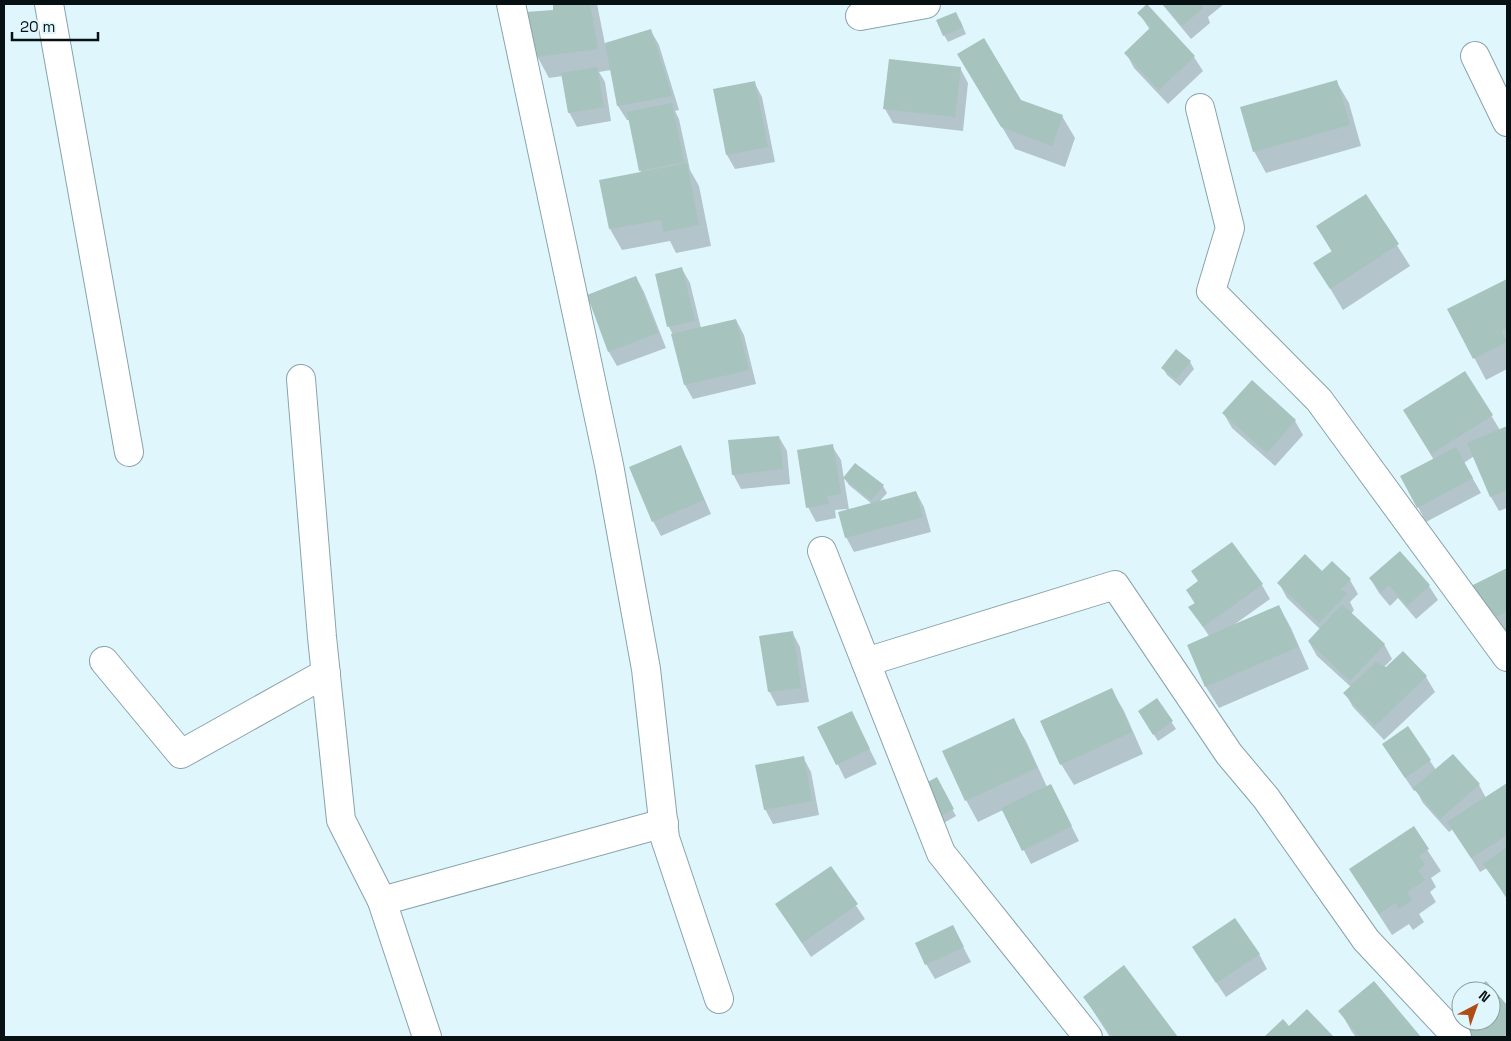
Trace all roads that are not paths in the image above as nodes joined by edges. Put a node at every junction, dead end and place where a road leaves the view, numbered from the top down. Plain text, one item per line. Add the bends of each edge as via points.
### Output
1 (49, 4) edge
2 (511, 4) edge
3 (926, 4) edge
4 (860, 16) dead end
5 (1475, 56) dead end
6 (1200, 108) dead end
7 (1507, 122) edge
8 (301, 378) dead end
9 (129, 452) dead end
10 (822, 551) dead end
11 (1507, 657) edge
12 (104, 661) dead end
13 (866, 662) junction
14 (326, 673) junction
15 (664, 823) junction
16 (382, 901) junction
17 (719, 998) dead end
18 (427, 1037) edge
19 (1088, 1037) edge
20 (1457, 1037) edge

1 - 9 street
2 - 15 street via 609,465 646,669
3 - 4 street
5 - 7 street
6 - 11 street via 1230,228 1211,291 1319,400
8 - 14 street
10 - 13 street
12 - 14 street via 181,754
13 - 19 street via 941,853
13 - 20 street via 1115,585 1213,730 1266,798 1366,940
14 - 16 street via 341,820
15 - 16 street
15 - 17 street via 665,838
16 - 18 street

